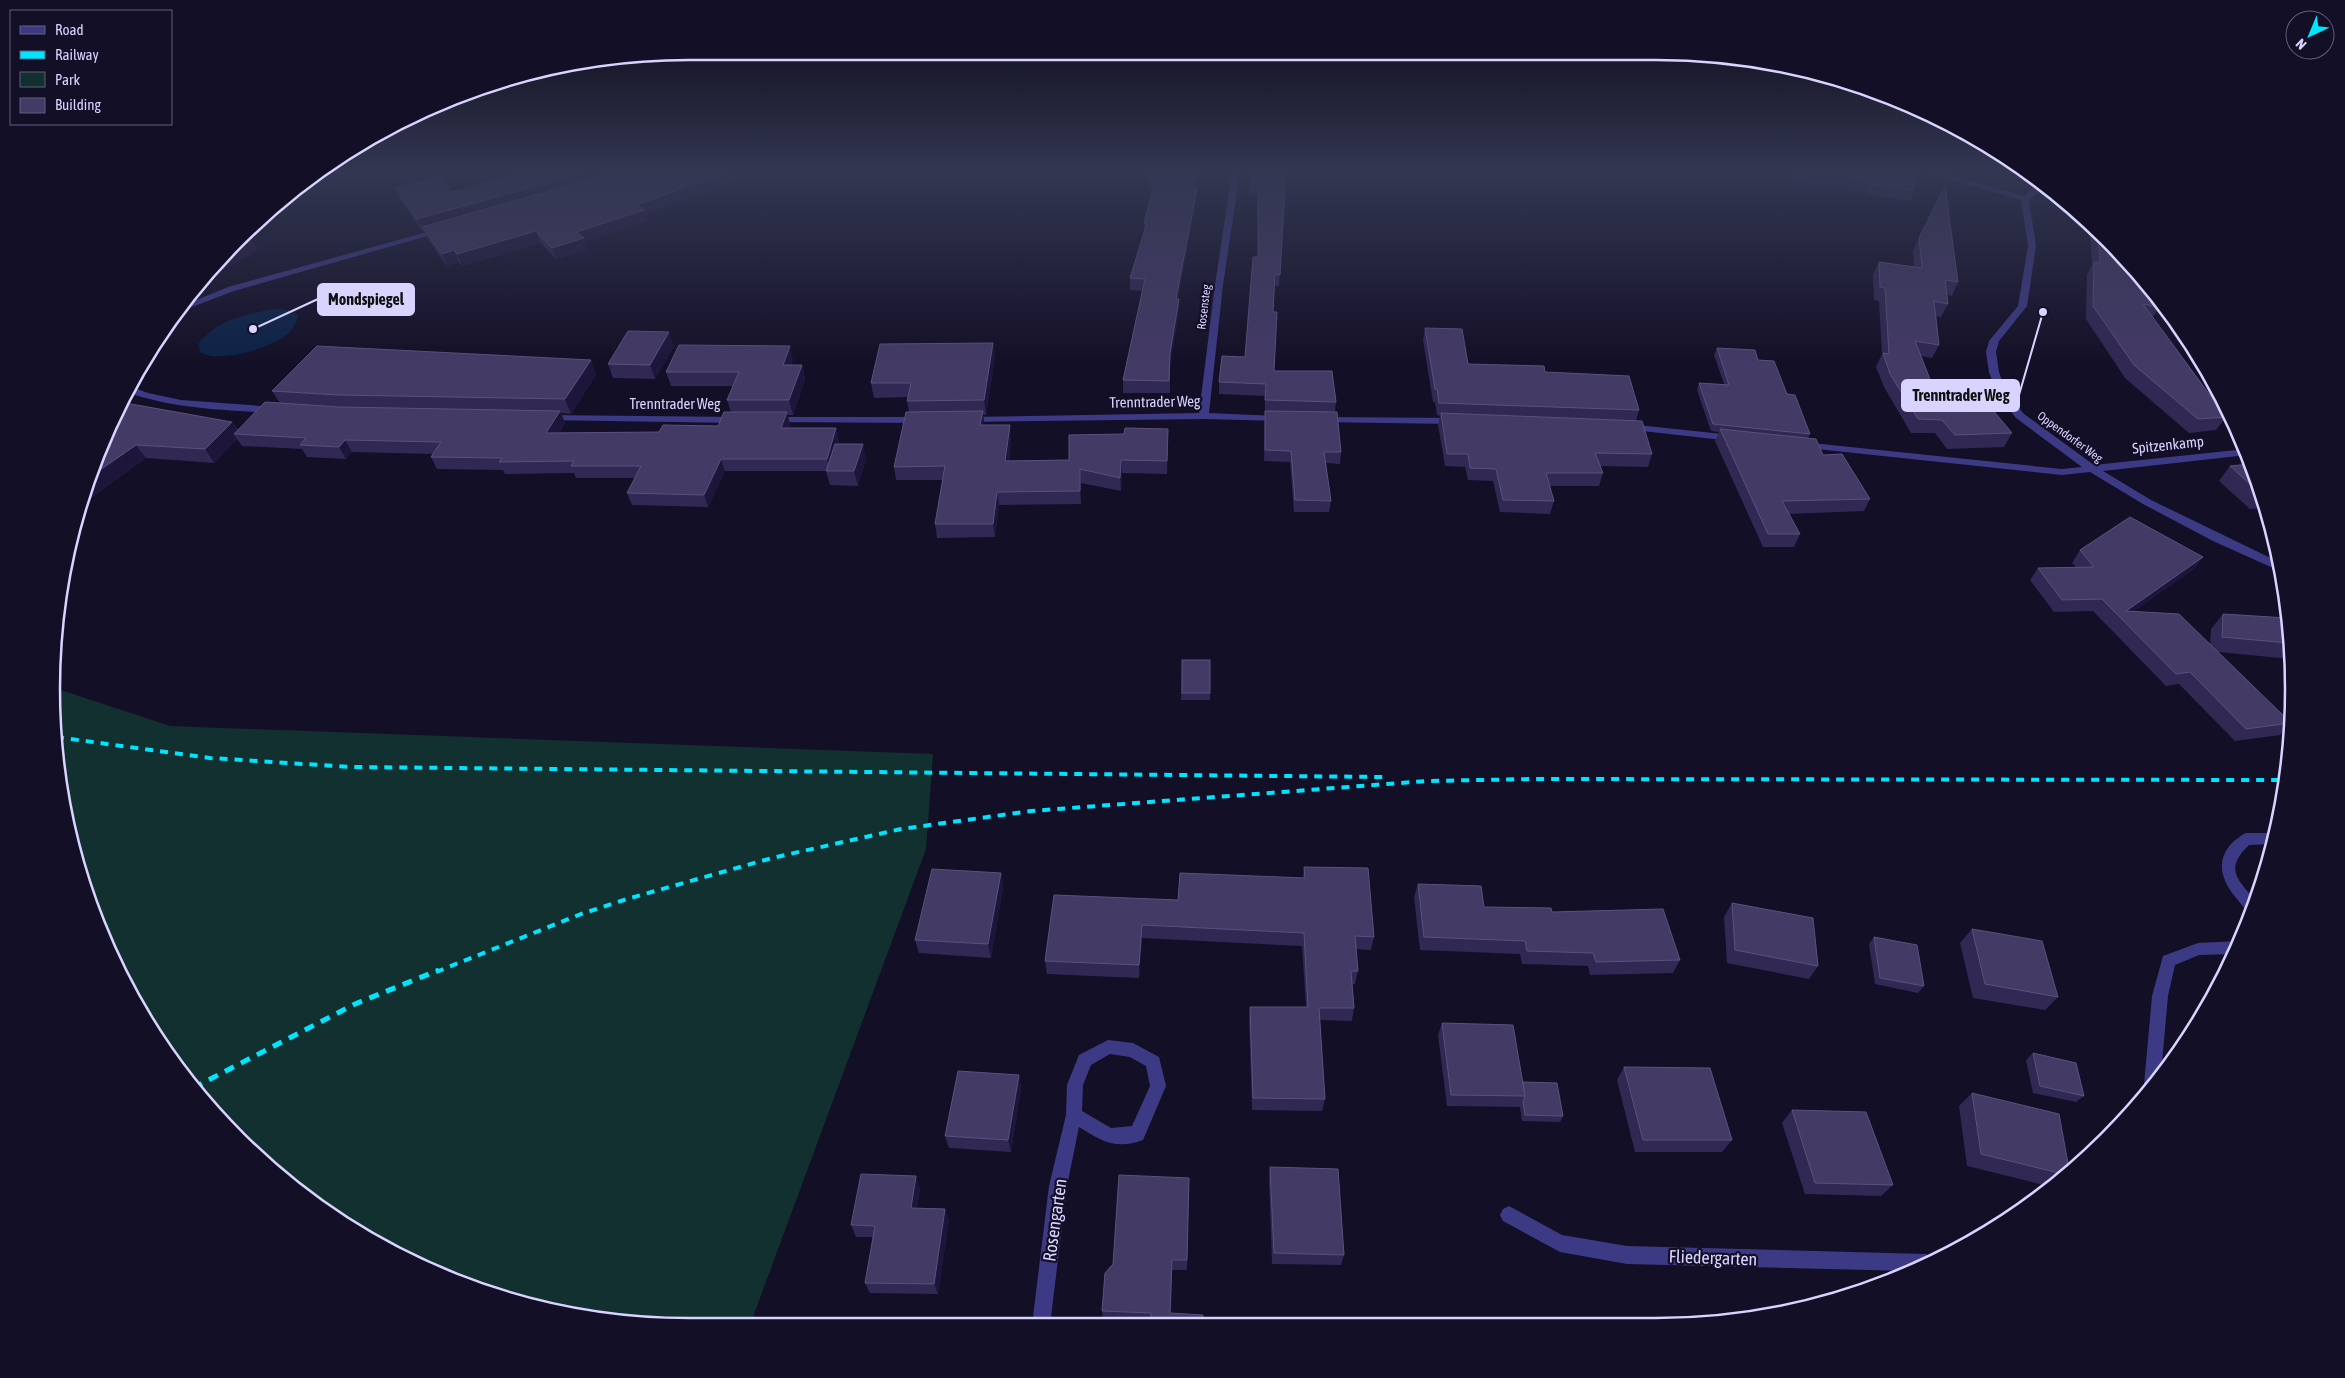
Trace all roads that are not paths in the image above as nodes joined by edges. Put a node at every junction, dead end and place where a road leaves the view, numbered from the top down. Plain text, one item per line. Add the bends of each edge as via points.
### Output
1 (421, 236) edge
2 (1226, 236) edge
3 (2031, 236) edge
4 (190, 306) edge
5 (136, 390) edge
6 (290, 411) edge
7 (1204, 416) junction
8 (540, 418) edge
9 (1289, 419) edge
10 (929, 420) edge
11 (958, 420) edge
12 (1308, 420) edge
13 (1463, 421) edge
14 (1615, 427) edge
15 (1741, 439) edge
16 (1789, 444) edge
17 (2239, 453) edge
18 (2092, 469) junction
19 (2272, 564) edge
20 (2267, 838) edge
21 (2248, 901) edge
22 (2229, 947) edge
23 (2153, 1075) edge
24 (1074, 1115) junction
25 (1509, 1215) dead end
26 (1913, 1263) edge
27 (1042, 1318) edge

1 - 4 street via 231,289
2 - 7 street, Rosensteg
3 - 18 street, Oppendorfer Weg via 2032,246 2022,306 1994,341 1991,352 1994,372 2001,392 2020,416
5 - 6 street via 176,401
7 - 9 street, Trenntrader Weg
7 - 11 street, Trenntrader Weg
8 - 10 street, Trenntrader Weg
12 - 13 street
14 - 15 street
16 - 18 street via 2062,472
17 - 18 street, Spitzenkamp
18 - 19 street, Oppendorfer Weg via 2208,534
20 - 21 street via 2246,839 2230,856 2228,868 2233,883
22 - 23 street via 2198,949 2168,961 2160,996
24 - 24 street, Rosengarten via 1109,1136 1137,1134 1158,1086 1153,1062 1132,1050 1108,1047 1085,1060 1075,1085
24 - 27 street, Rosengarten via 1058,1186
25 - 26 street, Fliedergarten via 1560,1243 1627,1256

